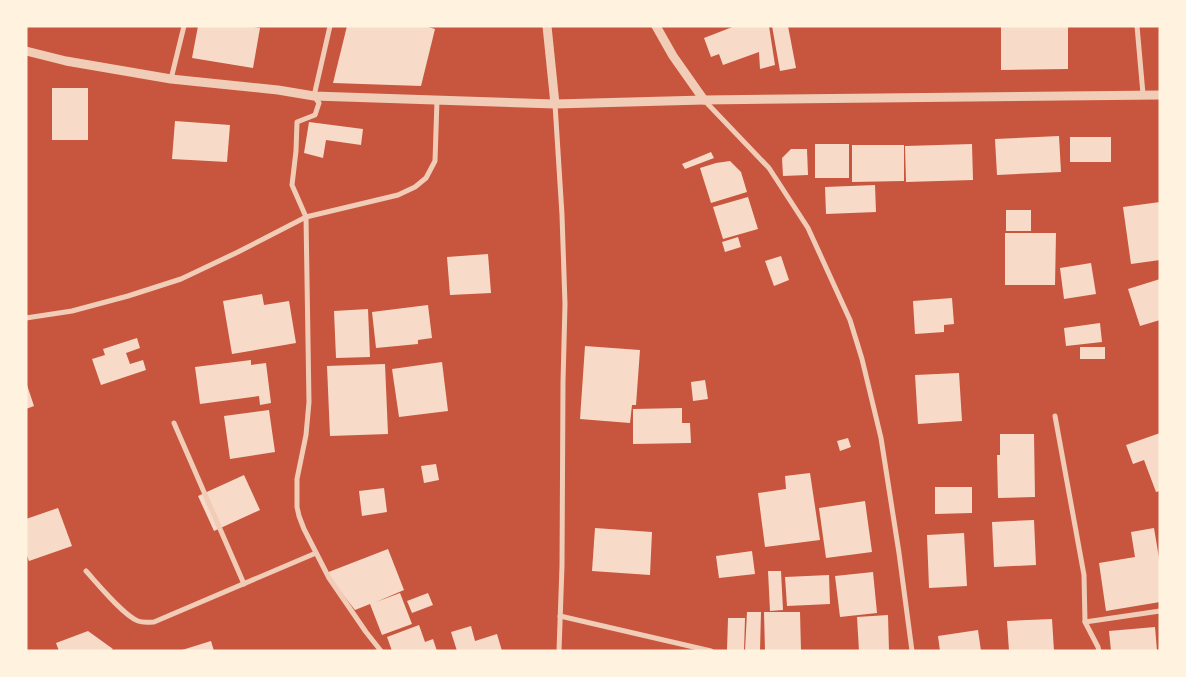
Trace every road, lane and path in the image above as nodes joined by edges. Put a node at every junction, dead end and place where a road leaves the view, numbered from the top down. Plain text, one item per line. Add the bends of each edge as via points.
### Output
1 (184, 26) edge
2 (330, 26) edge
3 (548, 26) edge
4 (656, 26) edge
5 (1137, 26) edge
6 (26, 52) edge
7 (171, 79) junction
8 (1143, 94) junction
9 (1160, 95) edge
10 (314, 96) junction
11 (437, 100) junction
12 (704, 100) junction
13 (555, 104) junction
14 (306, 217) junction
15 (26, 318) edge
16 (1055, 416) dead end
17 (174, 423) dead end
18 (316, 553) junction
19 (86, 571) dead end
20 (244, 584) junction
21 (1160, 611) edge
22 (560, 616) junction
23 (1085, 622) junction
24 (381, 651) edge
25 (560, 651) edge
26 (710, 651) edge
27 (912, 651) edge
28 (1099, 651) edge

1 - 7 street
2 - 10 street
3 - 13 street
4 - 12 street
5 - 8 street
6 - 7 street
7 - 10 street
8 - 9 street
8 - 12 street
10 - 11 street
10 - 14 street via 319,103 315,115 296,122 292,185
11 - 13 street
11 - 14 street via 435,162 426,178 398,195
12 - 13 street
12 - 27 street via 769,168 808,228 850,320 881,438
13 - 22 street via 565,304
14 - 15 street via 181,279 72,311
14 - 18 street via 309,402 296,494 299,516
16 - 23 street via 1084,575
17 - 20 street
18 - 20 street
18 - 24 street via 329,578
19 - 20 street via 130,617 145,623
21 - 23 street
22 - 25 street
22 - 26 street
23 - 28 street

